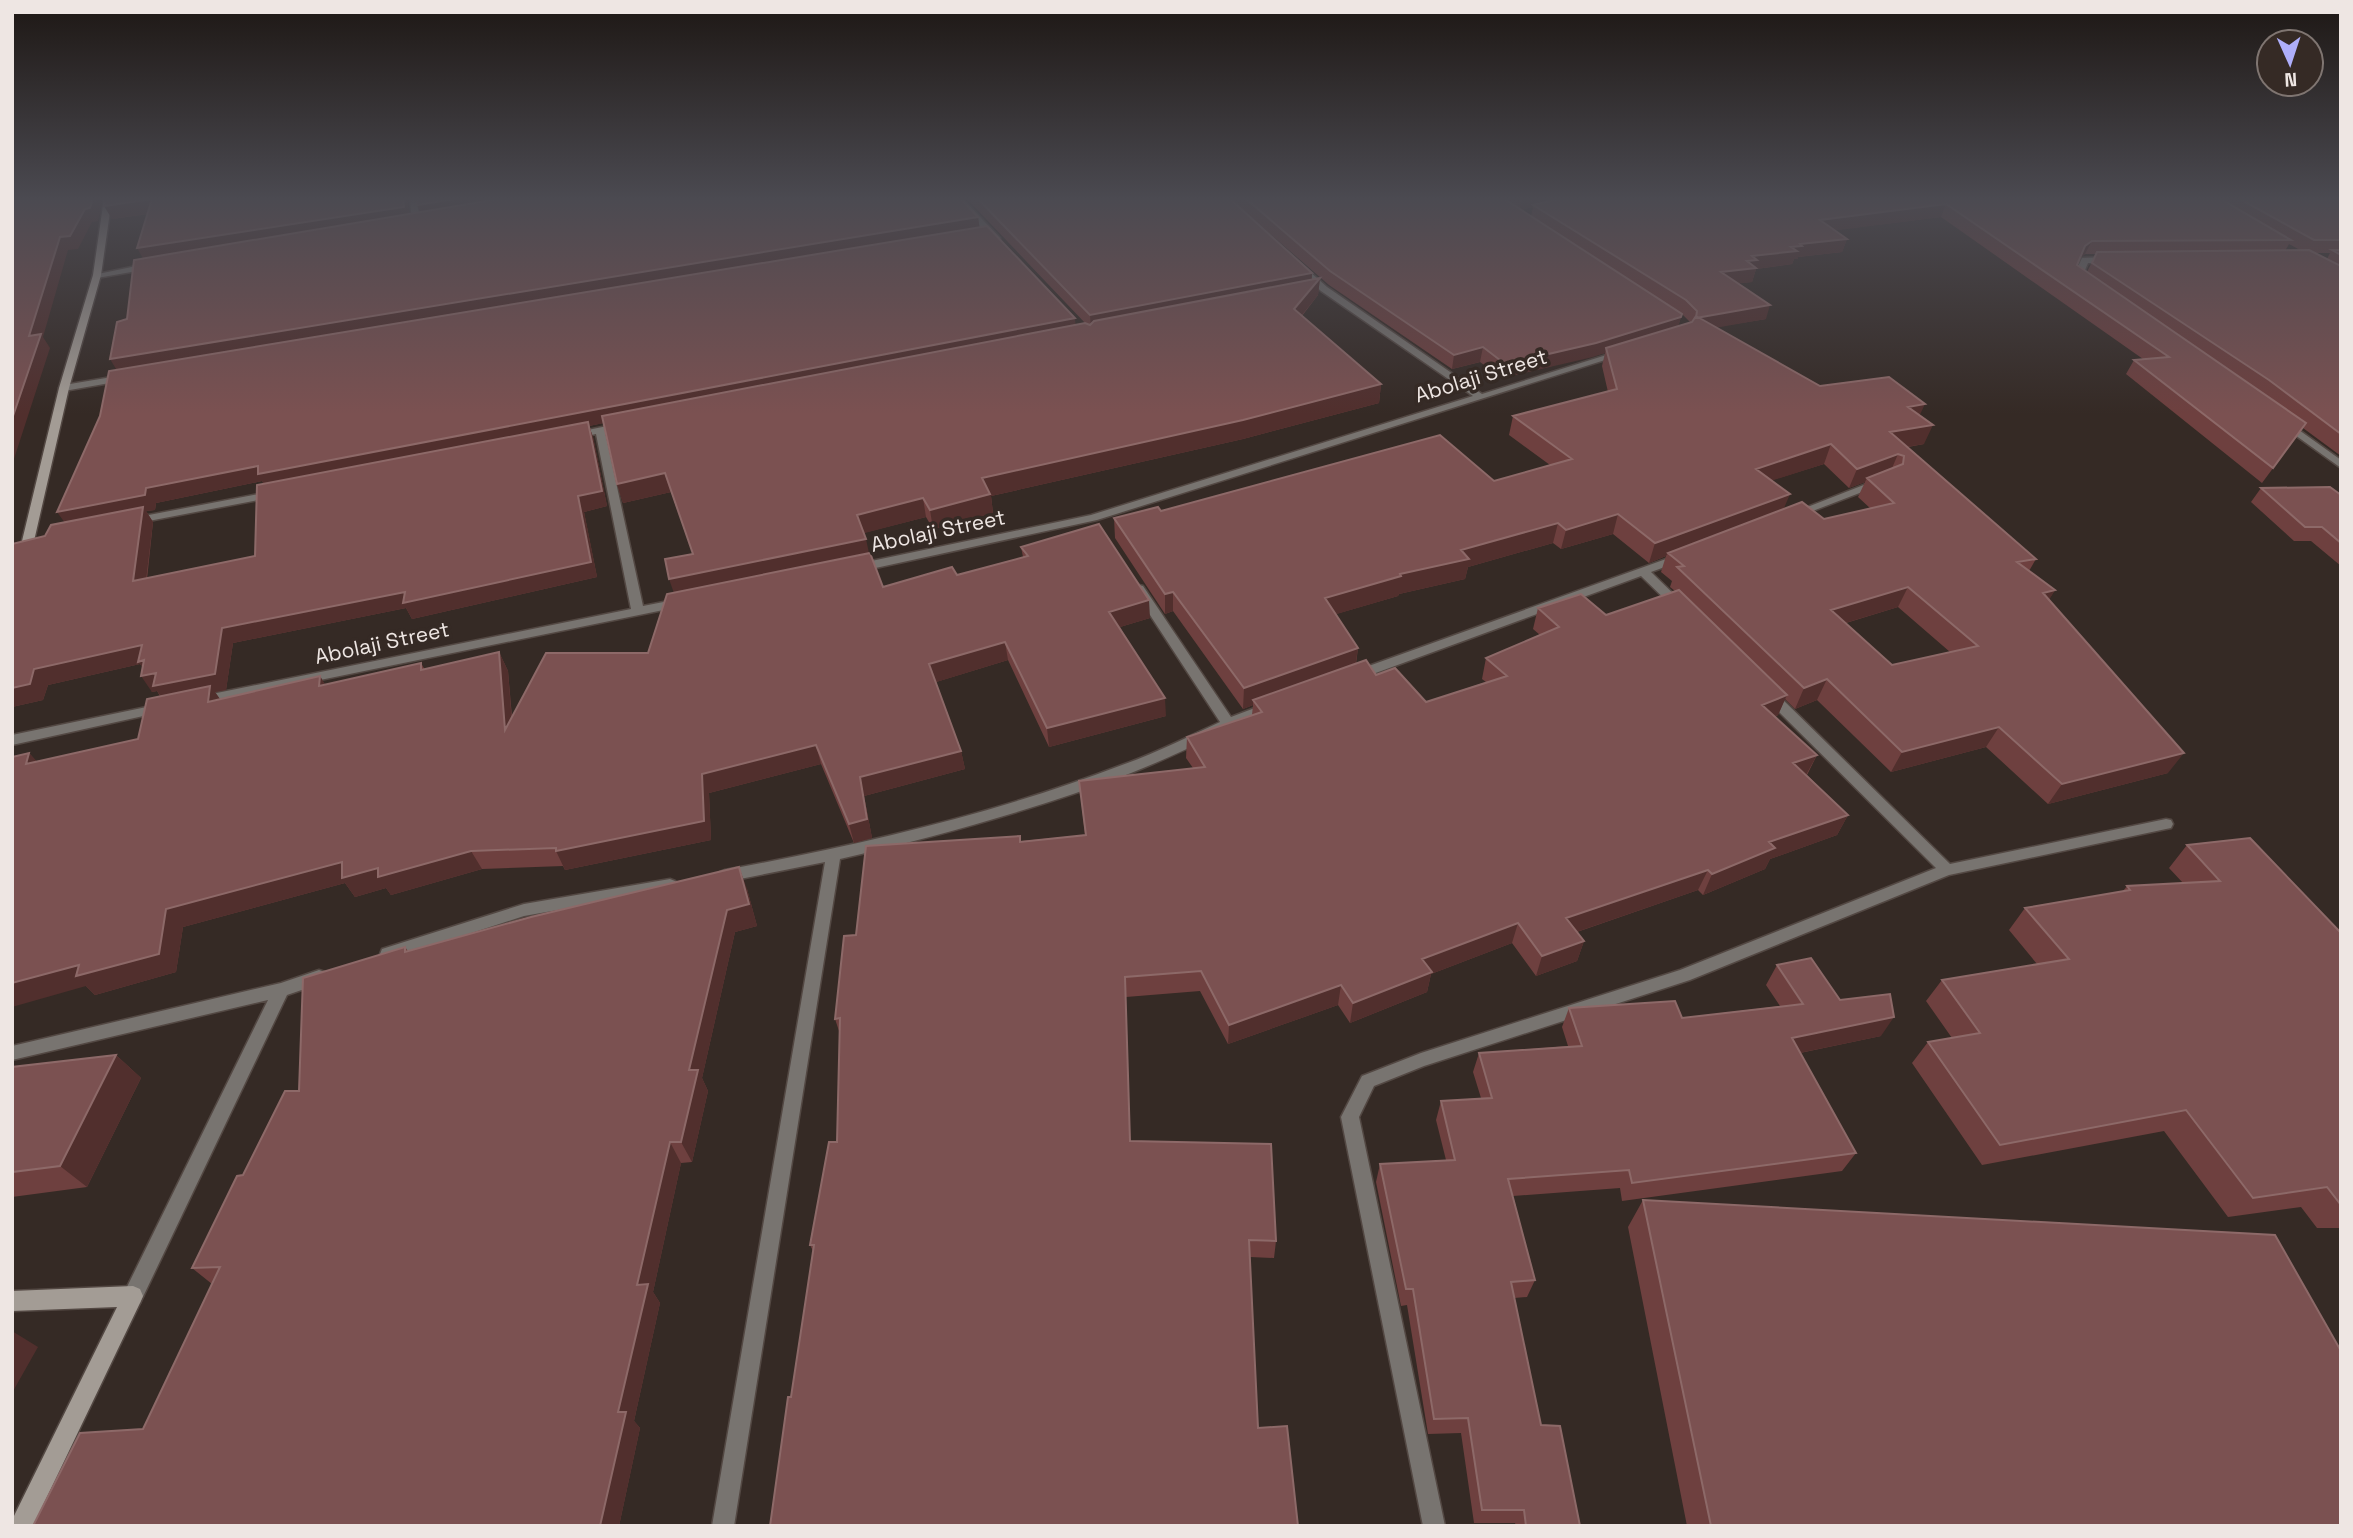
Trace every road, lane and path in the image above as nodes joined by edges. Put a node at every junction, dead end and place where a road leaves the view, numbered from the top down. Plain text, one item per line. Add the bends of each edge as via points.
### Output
1 (98, 270) edge
2 (128, 270) edge
3 (1302, 270) edge
4 (2078, 270) edge
5 (97, 275) junction
6 (2088, 285) edge
7 (1324, 289) junction
8 (1311, 292) edge
9 (1632, 351) edge
10 (132, 377) edge
11 (64, 388) junction
12 (1479, 396) junction
13 (2275, 416) edge
14 (628, 425) edge
15 (600, 430) junction
16 (561, 438) edge
17 (2341, 466) edge
18 (1889, 478) edge
19 (282, 492) edge
20 (1786, 518) edge
21 (122, 523) edge
22 (42, 538) edge
23 (28, 541) junction
24 (12, 544) edge
25 (1696, 552) edge
26 (837, 572) edge
27 (1644, 572) junction
28 (1130, 575) edge
29 (691, 601) edge
30 (638, 611) junction
31 (1693, 620) edge
32 (1344, 680) edge
33 (1761, 687) edge
34 (186, 703) edge
35 (1279, 704) edge
36 (172, 706) edge
37 (1227, 722) junction
38 (12, 740) edge
39 (2166, 824) dead end
40 (833, 857) junction
41 (1947, 870) junction
42 (712, 878) edge
43 (685, 882) edge
44 (370, 960) edge
45 (332, 973) edge
46 (281, 990) junction
47 (12, 1053) edge
48 (133, 1296) junction
49 (12, 1301) edge
50 (21, 1526) edge
51 (723, 1526) edge
52 (1434, 1526) edge

1 - 5 street
2 - 5 street
3 - 7 street
4 - 6 street via 2077,278
5 - 11 street
7 - 8 street
7 - 12 street
9 - 12 street, Abolaji Street
10 - 11 street
11 - 23 street
12 - 26 street, Abolaji Street via 1096,523
13 - 17 street
14 - 15 street
15 - 16 street
15 - 30 street
18 - 20 street
19 - 21 street
22 - 23 street
23 - 24 street
25 - 27 street
27 - 31 street
27 - 32 street
28 - 37 street
29 - 30 street, Abolaji Street
30 - 34 street, Abolaji Street
33 - 41 street
35 - 37 street
36 - 38 street
37 - 40 street via 1128,769
39 - 41 street
40 - 42 street
40 - 51 street
41 - 52 street via 1684,975 1368,1081 1350,1117
43 - 44 street via 524,910
45 - 46 street
46 - 47 street
46 - 48 street
48 - 49 street
48 - 50 street

